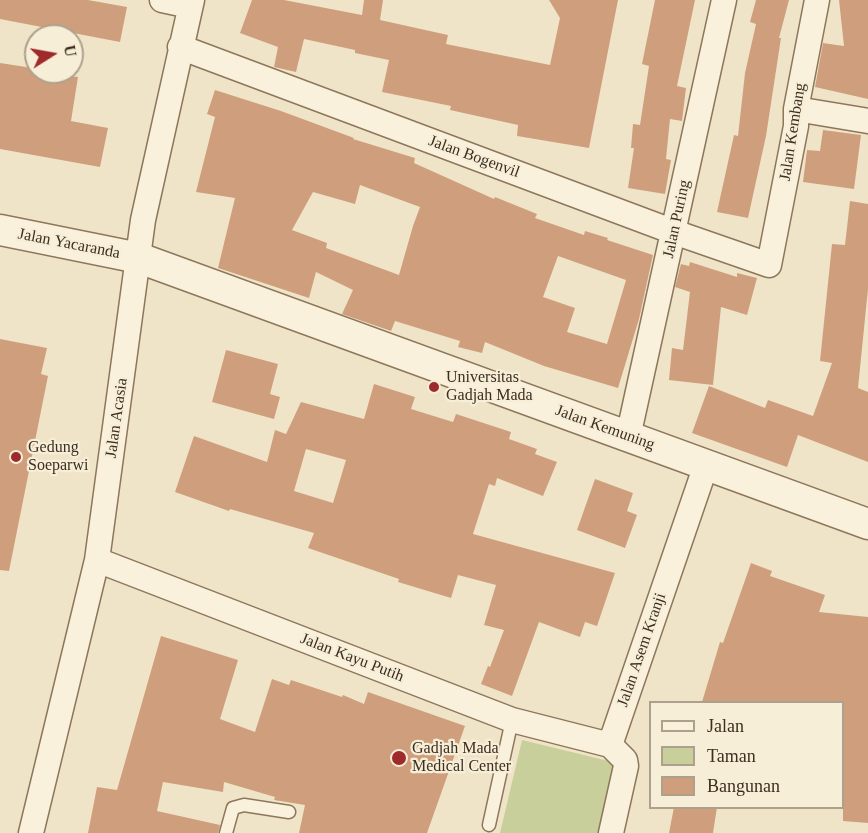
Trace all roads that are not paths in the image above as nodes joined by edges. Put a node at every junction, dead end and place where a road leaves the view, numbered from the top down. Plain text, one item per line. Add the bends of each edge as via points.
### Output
1 (162, 0) edge
2 (724, 0) edge
3 (817, 0) edge
4 (191, 3) edge
5 (180, 47) junction
6 (795, 109) junction
7 (868, 121) edge
8 (0, 230) edge
9 (674, 232) junction
10 (139, 258) junction
11 (769, 265) joint
12 (628, 437) junction
13 (706, 465) junction
14 (868, 524) edge
15 (97, 560) junction
16 (512, 720) junction
17 (610, 745) junction
18 (290, 812) dead end
19 (489, 825) dead end
20 (31, 833) edge
21 (226, 833) edge
22 (611, 833) edge

1 - 4 street
2 - 9 street, Jalan Puring
3 - 6 street, Jalan Kembang
4 - 5 street, Jalan Acasia
5 - 9 street, Jalan Bogenvil
5 - 10 street, Jalan Acasia via 143,220
6 - 7 street
6 - 11 street, Jalan Kembang via 796,126
8 - 10 street, Jalan Yacaranda
9 - 11 street, Jalan Bogenvil
9 - 12 street, Jalan Puring
10 - 12 street, Jalan Kemuning
10 - 15 street, Jalan Acasia
12 - 13 street, Jalan Kemuning
13 - 14 street, Jalan Kemuning
13 - 17 street, Jalan Asem Kranji
15 - 16 street, Jalan Kayu Putih
15 - 20 street, Jalan Acasia
16 - 17 street, Jalan Kayu Putih
16 - 19 lane
17 - 22 street via 626,766
18 - 21 lane via 244,805 233,808

